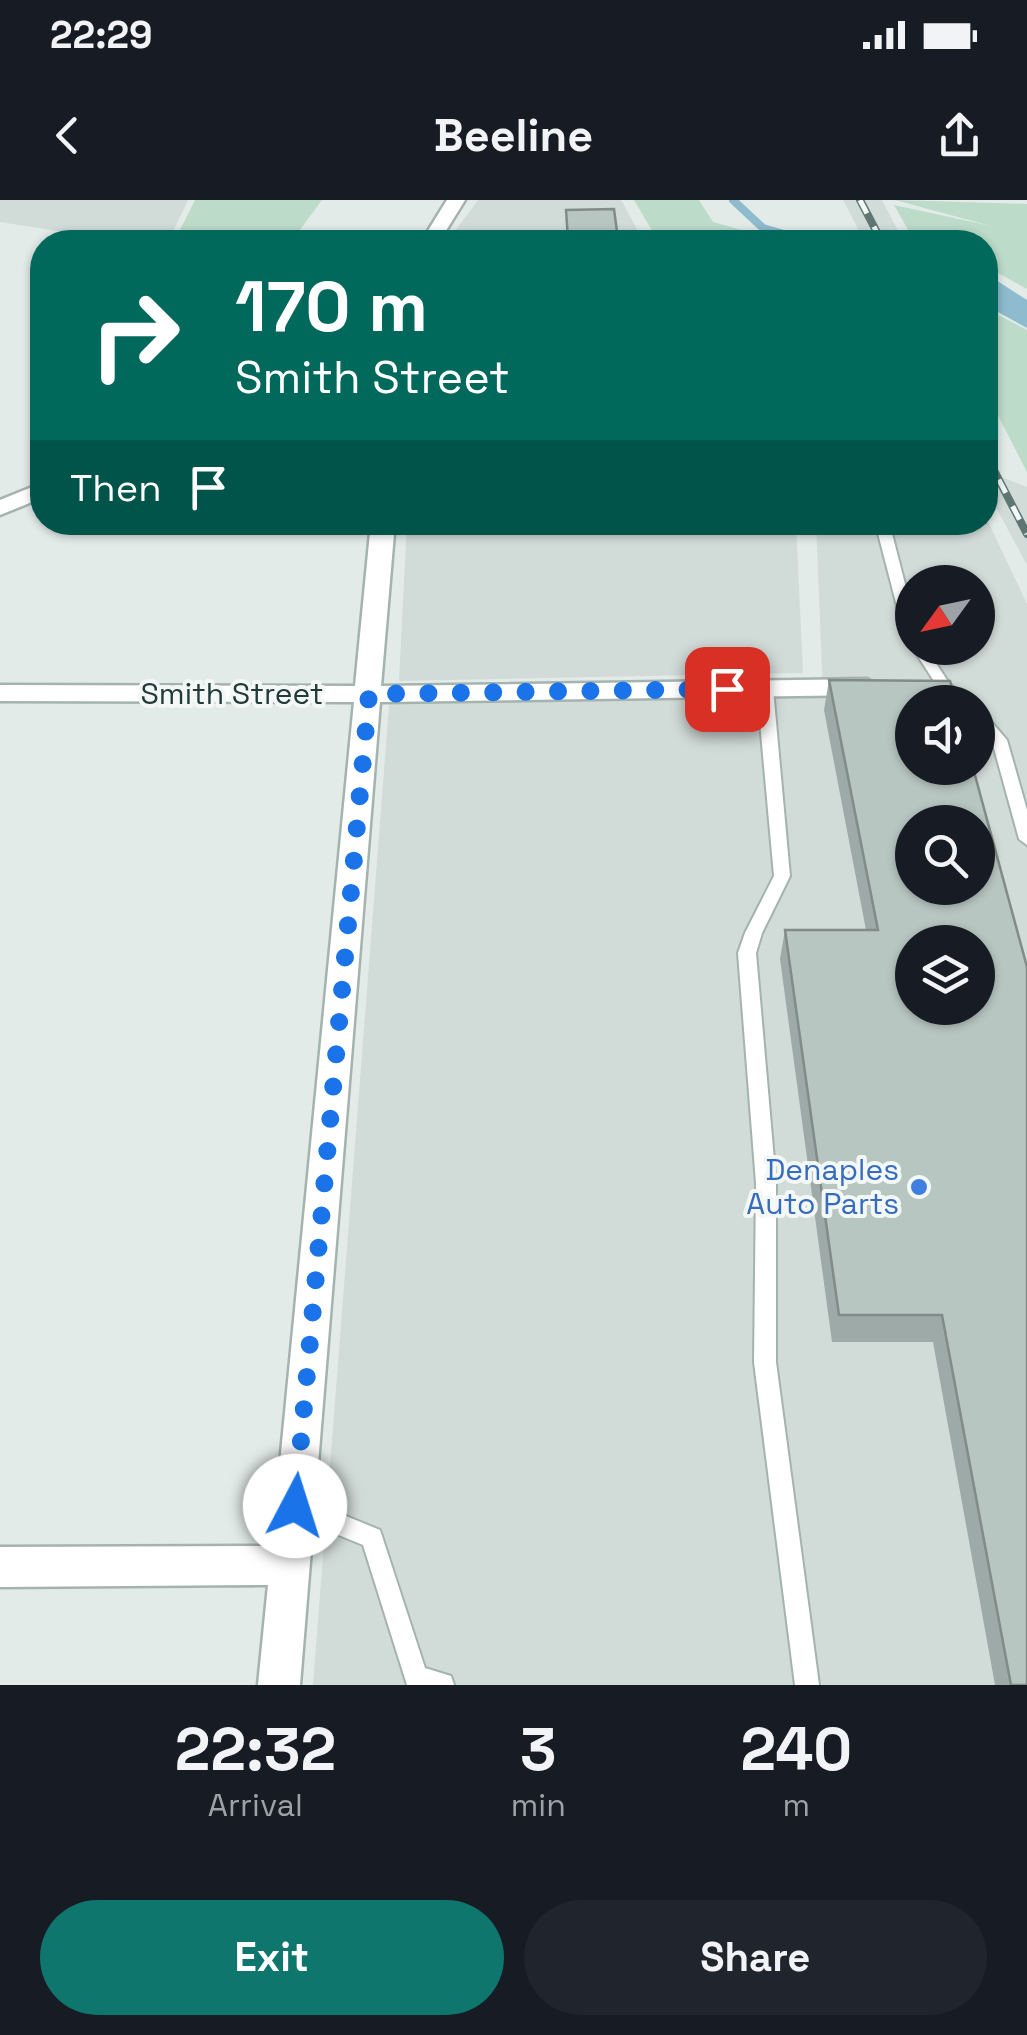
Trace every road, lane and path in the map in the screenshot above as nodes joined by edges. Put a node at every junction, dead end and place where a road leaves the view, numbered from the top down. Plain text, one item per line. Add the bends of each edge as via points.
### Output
1 (456, 200) edge
2 (437, 230) edge
3 (30, 495) edge
4 (0, 508) edge
5 (381, 535) edge
6 (885, 535) edge
7 (895, 572) edge
8 (932, 665) edge
9 (947, 685) edge
10 (895, 687) edge
11 (765, 689) junction
12 (0, 693) edge
13 (369, 694) junction
14 (995, 735) edge
15 (1027, 839) edge
16 (295, 1506) junction
17 (290, 1565) junction
18 (0, 1568) edge
19 (280, 1685) edge
20 (442, 1685) edge
21 (807, 1685) edge

1 - 2 street
3 - 4 street
5 - 13 street
6 - 7 lane
8 - 9 lane
10 - 11 street, Smith Street
11 - 13 street, Smith Street
11 - 21 lane via 782,876 752,927 746,953 766,1184 765,1362
12 - 13 street, Smith Street
13 - 16 street
14 - 15 lane
16 - 17 street
16 - 20 lane via 372,1538 416,1677
17 - 18 street
17 - 19 street

